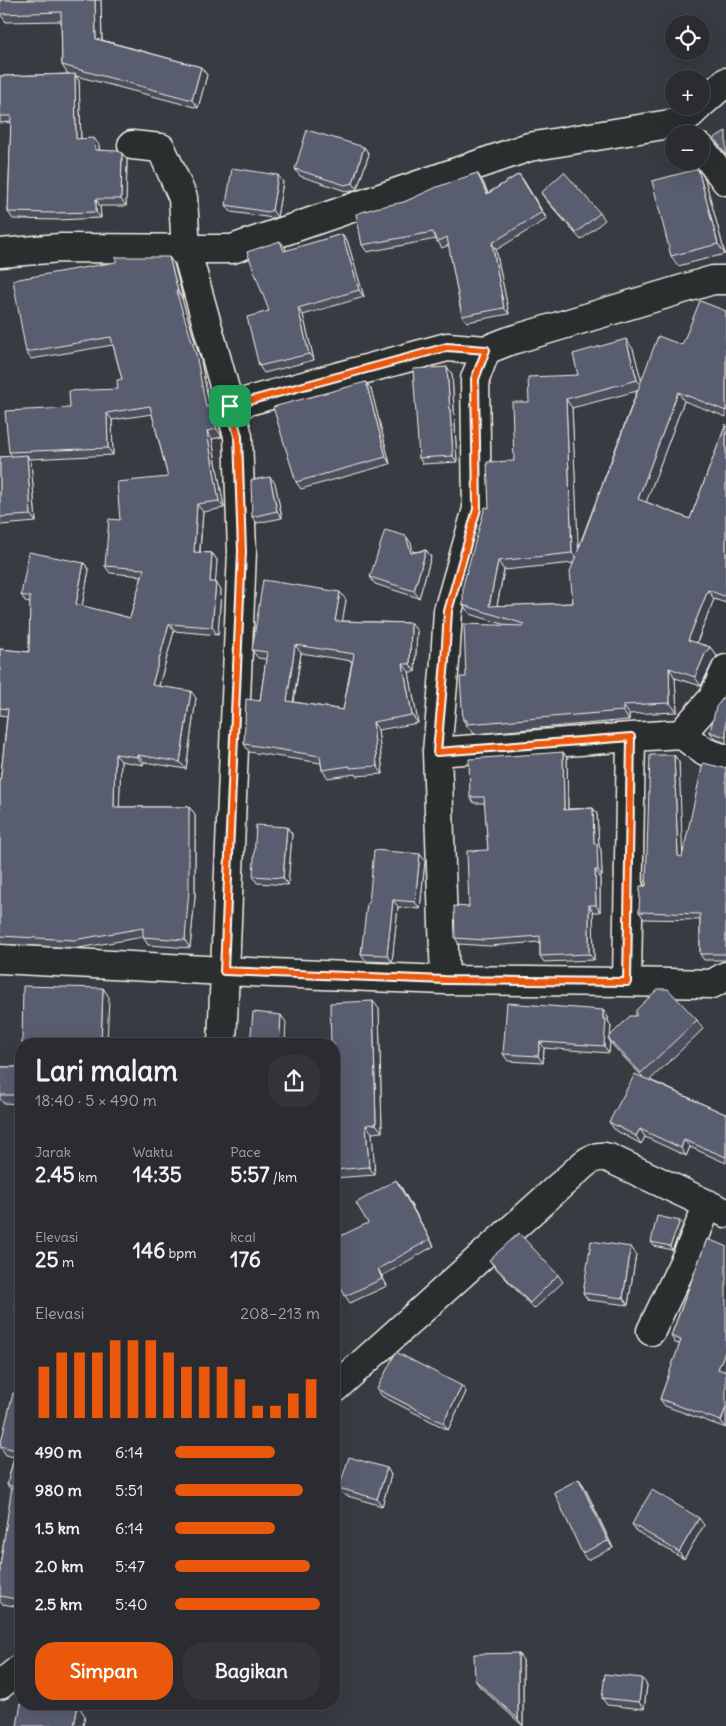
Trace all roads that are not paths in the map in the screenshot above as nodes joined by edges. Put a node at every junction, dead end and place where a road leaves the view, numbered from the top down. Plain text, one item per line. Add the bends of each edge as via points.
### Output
1 (726, 82) edge
2 (693, 116) edge
3 (132, 145) dead end
4 (710, 160) edge
5 (726, 181) edge
6 (186, 249) junction
7 (0, 253) edge
8 (726, 280) edge
9 (486, 350) junction
10 (230, 406) junction
11 (726, 669) edge
12 (681, 734) junction
13 (631, 737) junction
14 (437, 752) junction
15 (726, 759) edge
16 (0, 959) edge
17 (224, 971) junction
18 (726, 976) edge
19 (445, 980) junction
20 (627, 982) junction
21 (222, 1038) edge
22 (717, 1208) edge
23 (652, 1331) dead end
24 (340, 1384) edge
25 (15, 1673) edge
26 (0, 1686) edge

1 - 2 street
2 - 6 street via 529,148 232,249
3 - 6 street via 161,148 182,198
4 - 5 street
6 - 7 street via 60,248
6 - 10 street
8 - 9 street via 713,280
9 - 10 street via 447,347
9 - 14 street via 475,379 477,509 448,611
10 - 17 street via 238,436 242,551
11 - 12 street via 713,698
12 - 13 street
12 - 15 street via 705,752
13 - 14 street
13 - 20 street
14 - 19 street
16 - 17 street
17 - 19 street
17 - 21 street
18 - 20 street via 712,984
19 - 20 street
22 - 23 street via 690,1250
22 - 24 street via 609,1158 603,1156 588,1161
25 - 26 street

